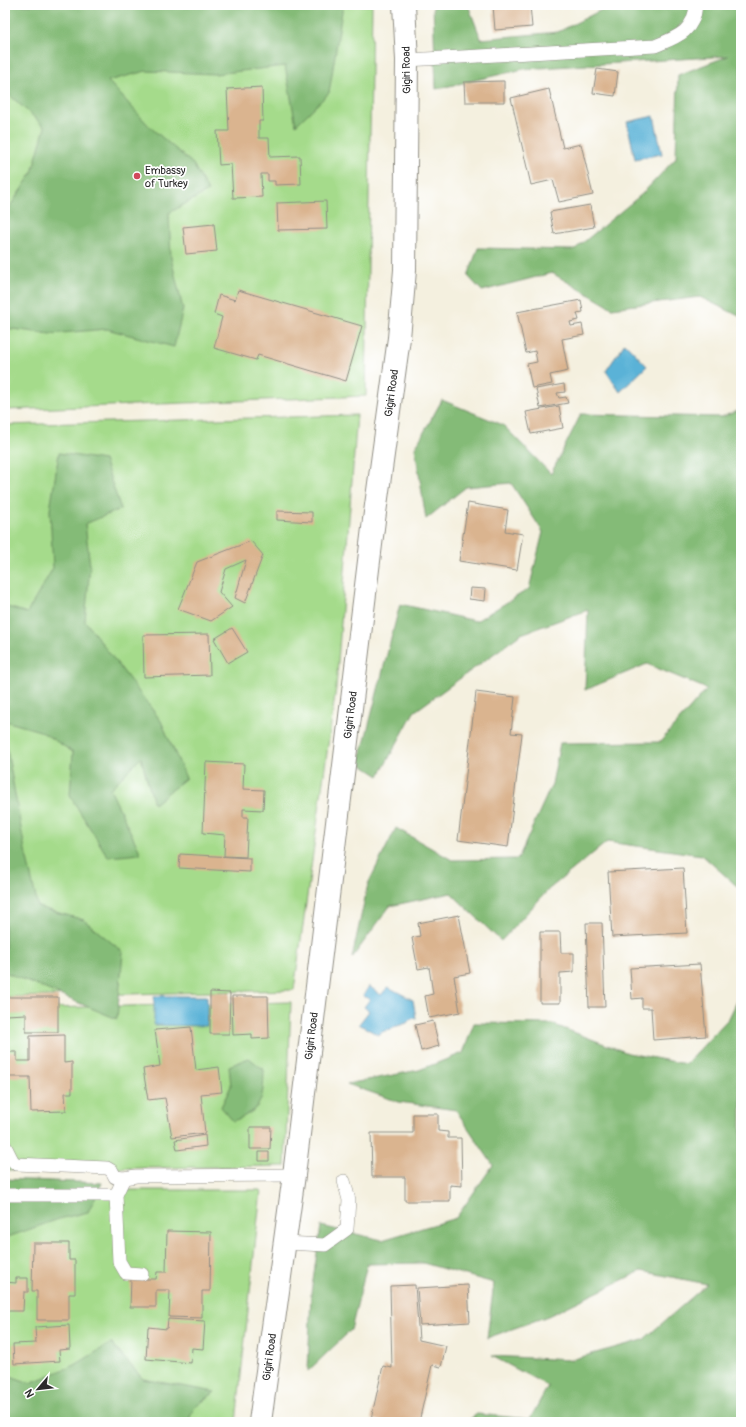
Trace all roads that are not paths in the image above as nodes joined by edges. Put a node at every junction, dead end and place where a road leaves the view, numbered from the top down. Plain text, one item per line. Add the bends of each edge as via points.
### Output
1 (404, 5) edge
2 (696, 5) edge
3 (407, 60) junction
4 (5, 1146) edge
5 (294, 1175) junction
6 (124, 1178) junction
7 (344, 1181) dead end
8 (116, 1195) junction
9 (5, 1196) edge
10 (285, 1243) junction
11 (142, 1274) dead end
12 (260, 1422) edge

1 - 3 street, Gigiri Road
2 - 3 lane via 695,17 680,36 655,46
3 - 5 street, Gigiri Road via 405,270 399,338 374,520
4 - 6 lane via 16,1164 107,1168 115,1177
5 - 6 lane
5 - 10 street, Gigiri Road
6 - 8 lane
7 - 10 lane via 349,1200 347,1229 325,1245
8 - 9 lane
8 - 11 lane via 119,1261 126,1273
10 - 12 street, Gigiri Road

